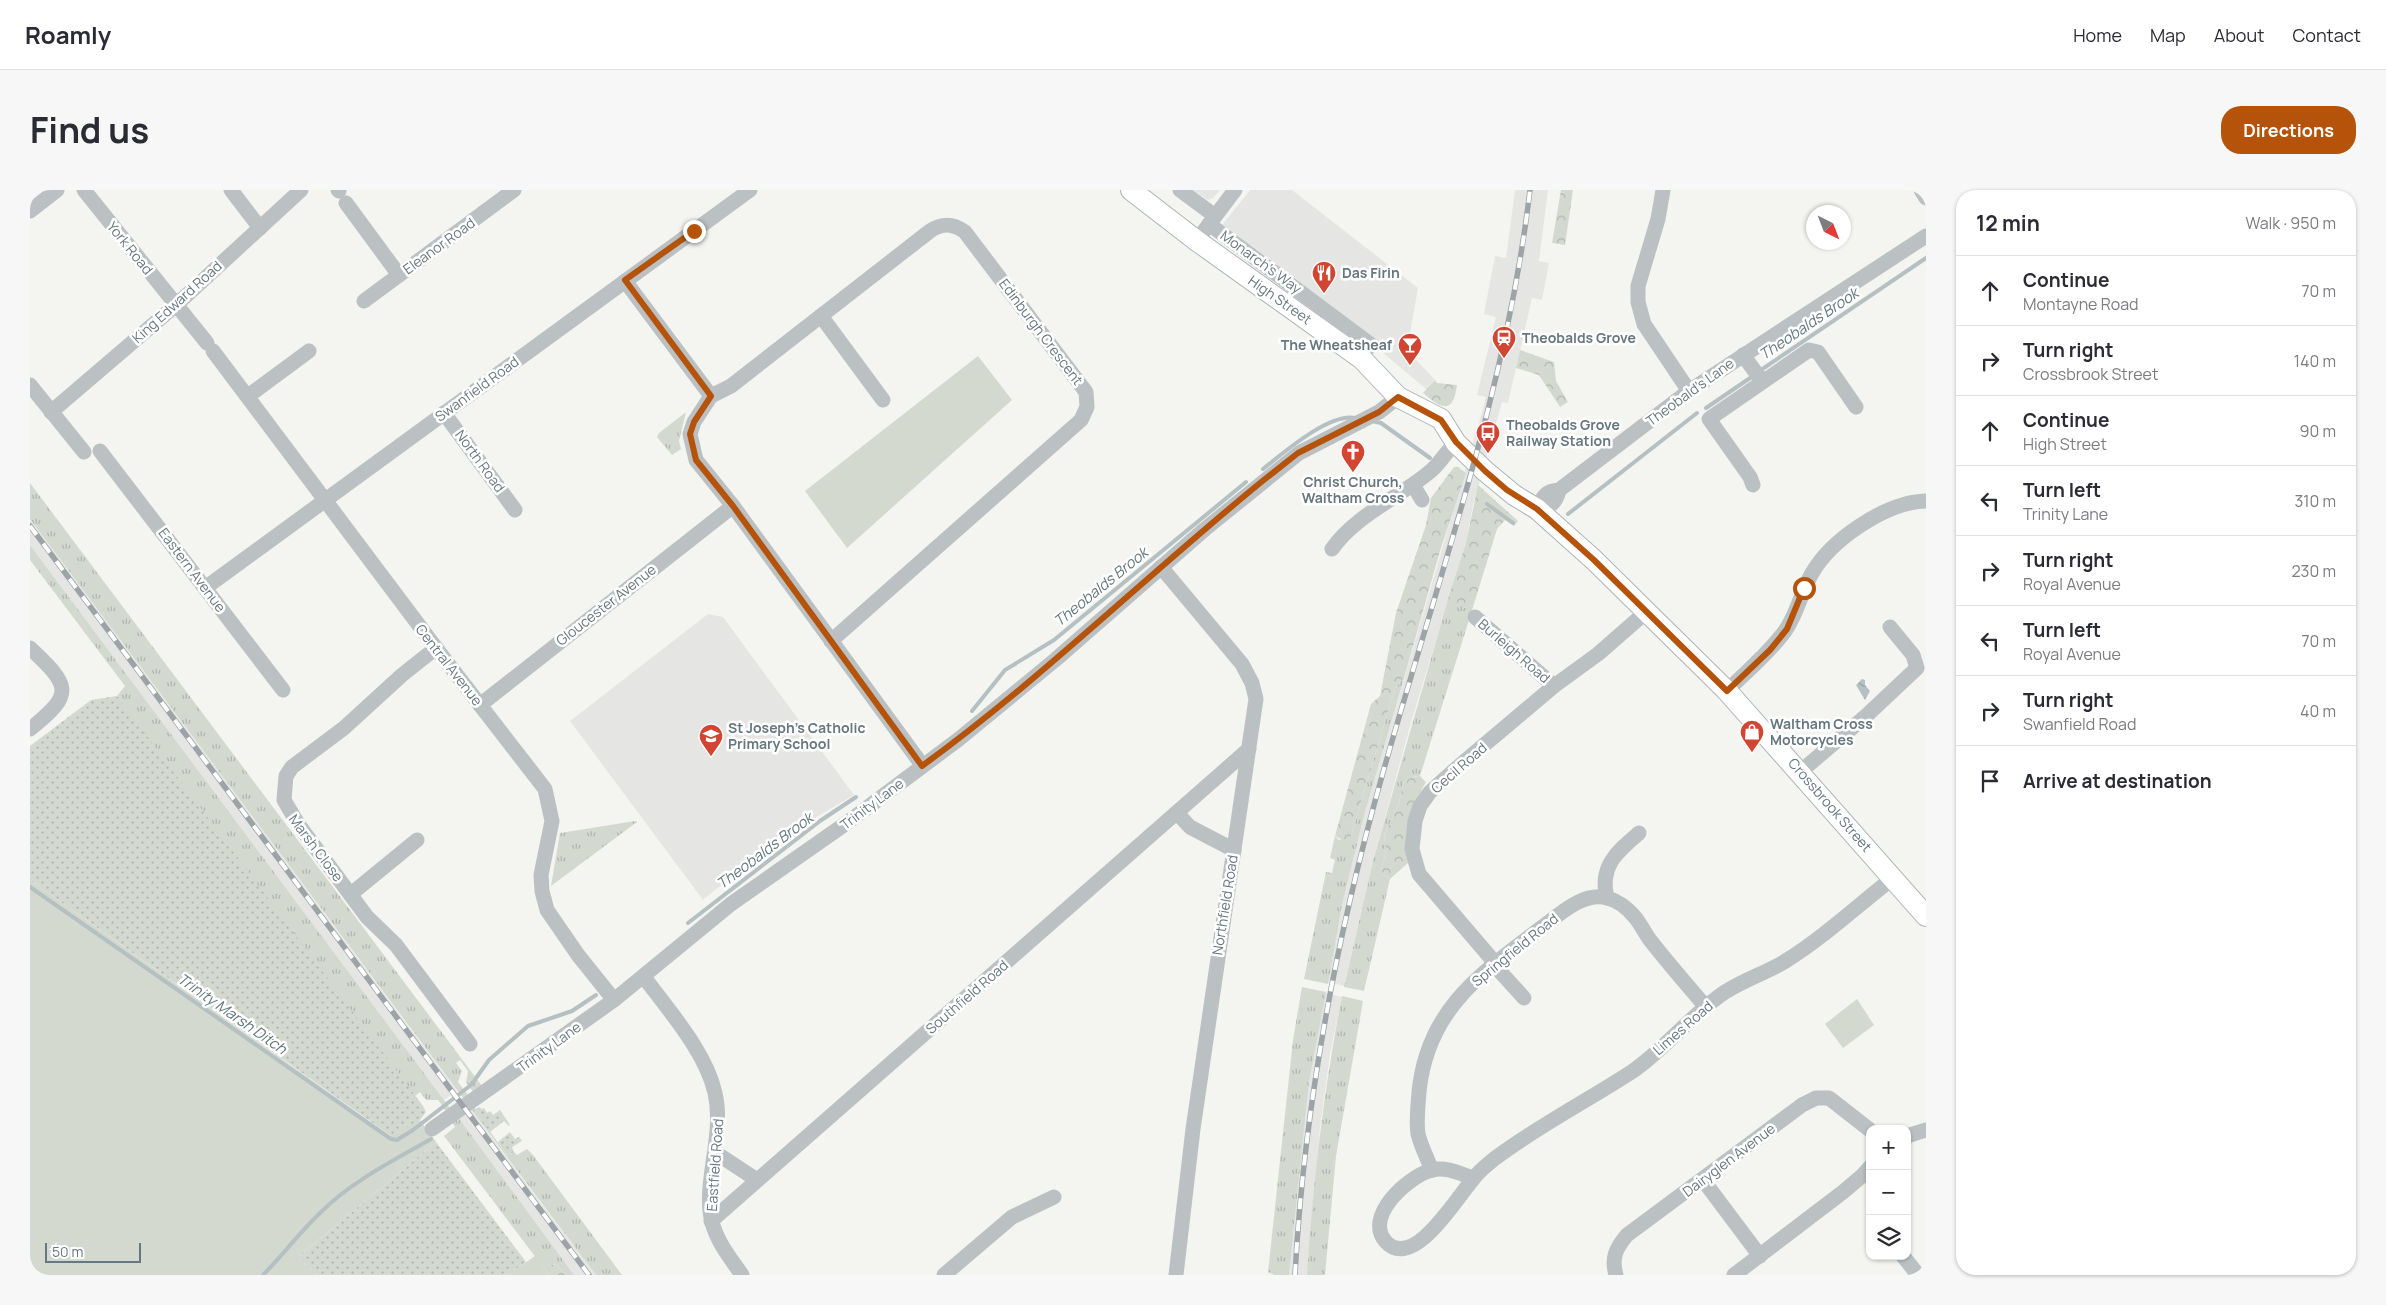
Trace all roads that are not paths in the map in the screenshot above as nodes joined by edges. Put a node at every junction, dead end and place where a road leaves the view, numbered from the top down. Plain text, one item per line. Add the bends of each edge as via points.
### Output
1 (57, 190) edge
2 (84, 190) edge
3 (231, 190) edge
4 (301, 190) edge
5 (514, 190) edge
6 (750, 190) edge
7 (1180, 190) edge
8 (1235, 190) edge
9 (1663, 190) edge
10 (1921, 190) edge
11 (1136, 192) edge
12 (341, 195) edge
13 (1926, 198) edge
14 (30, 211) edge
15 (1212, 220) junction
16 (260, 228) junction
17 (1926, 236) edge
18 (1197, 241) junction
19 (399, 275) junction
20 (625, 280) junction
21 (364, 301) dead end
22 (176, 305) junction
23 (820, 316) junction
24 (309, 351) dead end
25 (1362, 359) junction
26 (1754, 370) junction
27 (30, 385) edge
28 (1689, 392) junction
29 (248, 396) junction
30 (711, 396) junction
31 (1398, 397) junction
32 (883, 400) dead end
33 (1856, 407) dead end
34 (51, 412) junction
35 (444, 413) junction
36 (1456, 442) junction
37 (100, 451) dead end
38 (84, 452) dead end
39 (1413, 485) junction
40 (1753, 485) dead end
41 (325, 500) junction
42 (1422, 500) dead end
43 (1926, 501) edge
44 (733, 506) junction
45 (1537, 509) junction
46 (515, 510) dead end
47 (1332, 549) dead end
48 (1161, 567) junction
49 (205, 588) junction
50 (1646, 612) junction
51 (1475, 617) dead end
52 (1890, 627) dead end
53 (831, 641) junction
54 (30, 648) edge
55 (436, 648) junction
56 (1554, 686) junction
57 (283, 690) dead end
58 (1727, 691) junction
59 (480, 705) junction
60 (30, 730) edge
61 (1249, 749) junction
62 (922, 766) junction
63 (1800, 772) junction
64 (1177, 813) junction
65 (1639, 833) dead end
66 (417, 840) dead end
67 (1234, 850) junction
68 (1893, 878) junction
69 (351, 894) junction
70 (1607, 898) junction
71 (1926, 916) edge
72 (1495, 965) junction
73 (644, 977) junction
74 (1524, 998) dead end
75 (614, 1000) junction
76 (1706, 1008) junction
77 (470, 1044) dead end
78 (1866, 1127) edge
79 (432, 1129) dead end
80 (1926, 1130) edge
81 (1911, 1135) edge
82 (716, 1153) junction
83 (1432, 1170) junction
84 (1868, 1170) edge
85 (1473, 1178) junction
86 (757, 1180) junction
87 (1703, 1180) junction
88 (1054, 1197) dead end
89 (711, 1221) junction
90 (1760, 1256) junction
91 (1906, 1260) edge
92 (742, 1275) edge
93 (944, 1275) edge
94 (1176, 1275) edge
95 (1616, 1275) edge
96 (1734, 1275) edge
97 (1918, 1275) edge

1 - 14 street
2 - 22 street, York Road
3 - 16 street
4 - 16 street, King Edward Road
5 - 19 street, Eleanor Road
6 - 20 street, Swanfield Road
7 - 15 street
8 - 15 street
9 - 28 street via 1638,286 1638,302 1644,324
10 - 13 street
11 - 18 main road, High Street
12 - 19 street
15 - 18 street
15 - 25 street, Monarch's Way via 1370,344
16 - 22 street, King Edward Road
17 - 26 street, Theobald's Lane
18 - 25 main road, High Street
19 - 21 street, Eleanor Road
20 - 30 street
20 - 35 street, Swanfield Road
22 - 29 street, Central Avenue
22 - 34 street, King Edward Road
23 - 30 street, Edinburgh Crescent via 731,386
23 - 32 street
23 - 53 street, Edinburgh Crescent via 936,227 954,226 973,242 1084,388 1088,399 1081,420
24 - 29 street
25 - 31 main road, High Street
26 - 28 street, Theobald's Lane
26 - 33 street via 1810,350 1818,352
26 - 40 street via 1709,419
27 - 34 street
28 - 45 street, Theobald's Lane via 1559,490 1549,491
29 - 41 street, Central Avenue
30 - 44 street via 694,422 690,434 692,448 696,460
31 - 36 main road, High Street via 1441,420
31 - 48 street, Trinity Lane via 1386,408 1298,453
34 - 38 street
35 - 41 street, Swanfield Road
35 - 46 street, North Road
36 - 39 street via 1430,472
36 - 45 main road, High Street via 1507,490
37 - 49 street, Eastern Avenue
39 - 42 street
39 - 47 street via 1344,535
41 - 49 street, Swanfield Road
41 - 55 street, Central Avenue
43 - 58 street via 1889,510 1858,528 1832,549 1810,575 1787,629
44 - 53 street
44 - 59 street, Gloucester Avenue
45 - 50 main road, Crossbrook Street
48 - 61 street, Northfield Road via 1242,664 1252,683 1256,699
48 - 62 street, Trinity Lane via 1055,660
49 - 57 street, Eastern Avenue
50 - 56 street, Cecil Road via 1598,654
50 - 58 main road, Crossbrook Street
51 - 56 street, Burleigh Road
52 - 63 street via 1913,655 1917,668
53 - 62 street
54 - 60 street via 60,678 62,686 60,699
55 - 59 street, Central Avenue
55 - 69 street, Marsh Close via 286,776 284,800 289,811
56 - 72 street, Cecil Road via 1430,792 1415,821 1412,849 1419,874
58 - 63 main road, Crossbrook Street
59 - 75 street, Central Avenue via 545,789 552,821 541,875 547,910 578,956
61 - 64 street, Southfield Road
61 - 67 street, Northfield Road
62 - 73 street, Trinity Lane via 731,904
63 - 68 main road, Crossbrook Street
64 - 67 street via 1190,827
64 - 86 street, Southfield Road
65 - 70 street via 1610,863 1604,878
66 - 69 street
67 - 94 street, Northfield Road via 1193,1129
68 - 71 main road, Crossbrook Street
68 - 76 street, Limes Road via 1792,957 1724,992
69 - 77 street, Marsh Close via 367,917 396,945
70 - 72 street, Springfield Road via 1594,896 1580,901
70 - 76 street via 1633,914
72 - 74 street, Cecil Road
72 - 83 street, Springfield Road via 1455,1001 1440,1022 1427,1051 1416,1117 1419,1136
73 - 75 street, Trinity Lane
73 - 82 street, Eastfield Road via 710,1074 719,1117
75 - 79 street, Trinity Lane
76 - 85 street, Limes Road via 1638,1067 1517,1143
78 - 87 street, Dairyglen Avenue via 1838,1103 1829,1098 1816,1098 1802,1105
80 - 81 street
82 - 86 street
82 - 89 street, Eastfield Road
83 - 85 street via 1446,1170
83 - 85 street, Limes Road via 1399,1190 1379,1217 1385,1241 1394,1248 1403,1249 1416,1244 1450,1210
84 - 90 street
86 - 89 street, Southfield Road
87 - 90 street
87 - 95 street, Dairyglen Avenue via 1627,1235 1614,1256
88 - 93 street via 1012,1217
89 - 92 street, Eastfield Road
90 - 96 street
91 - 97 street

